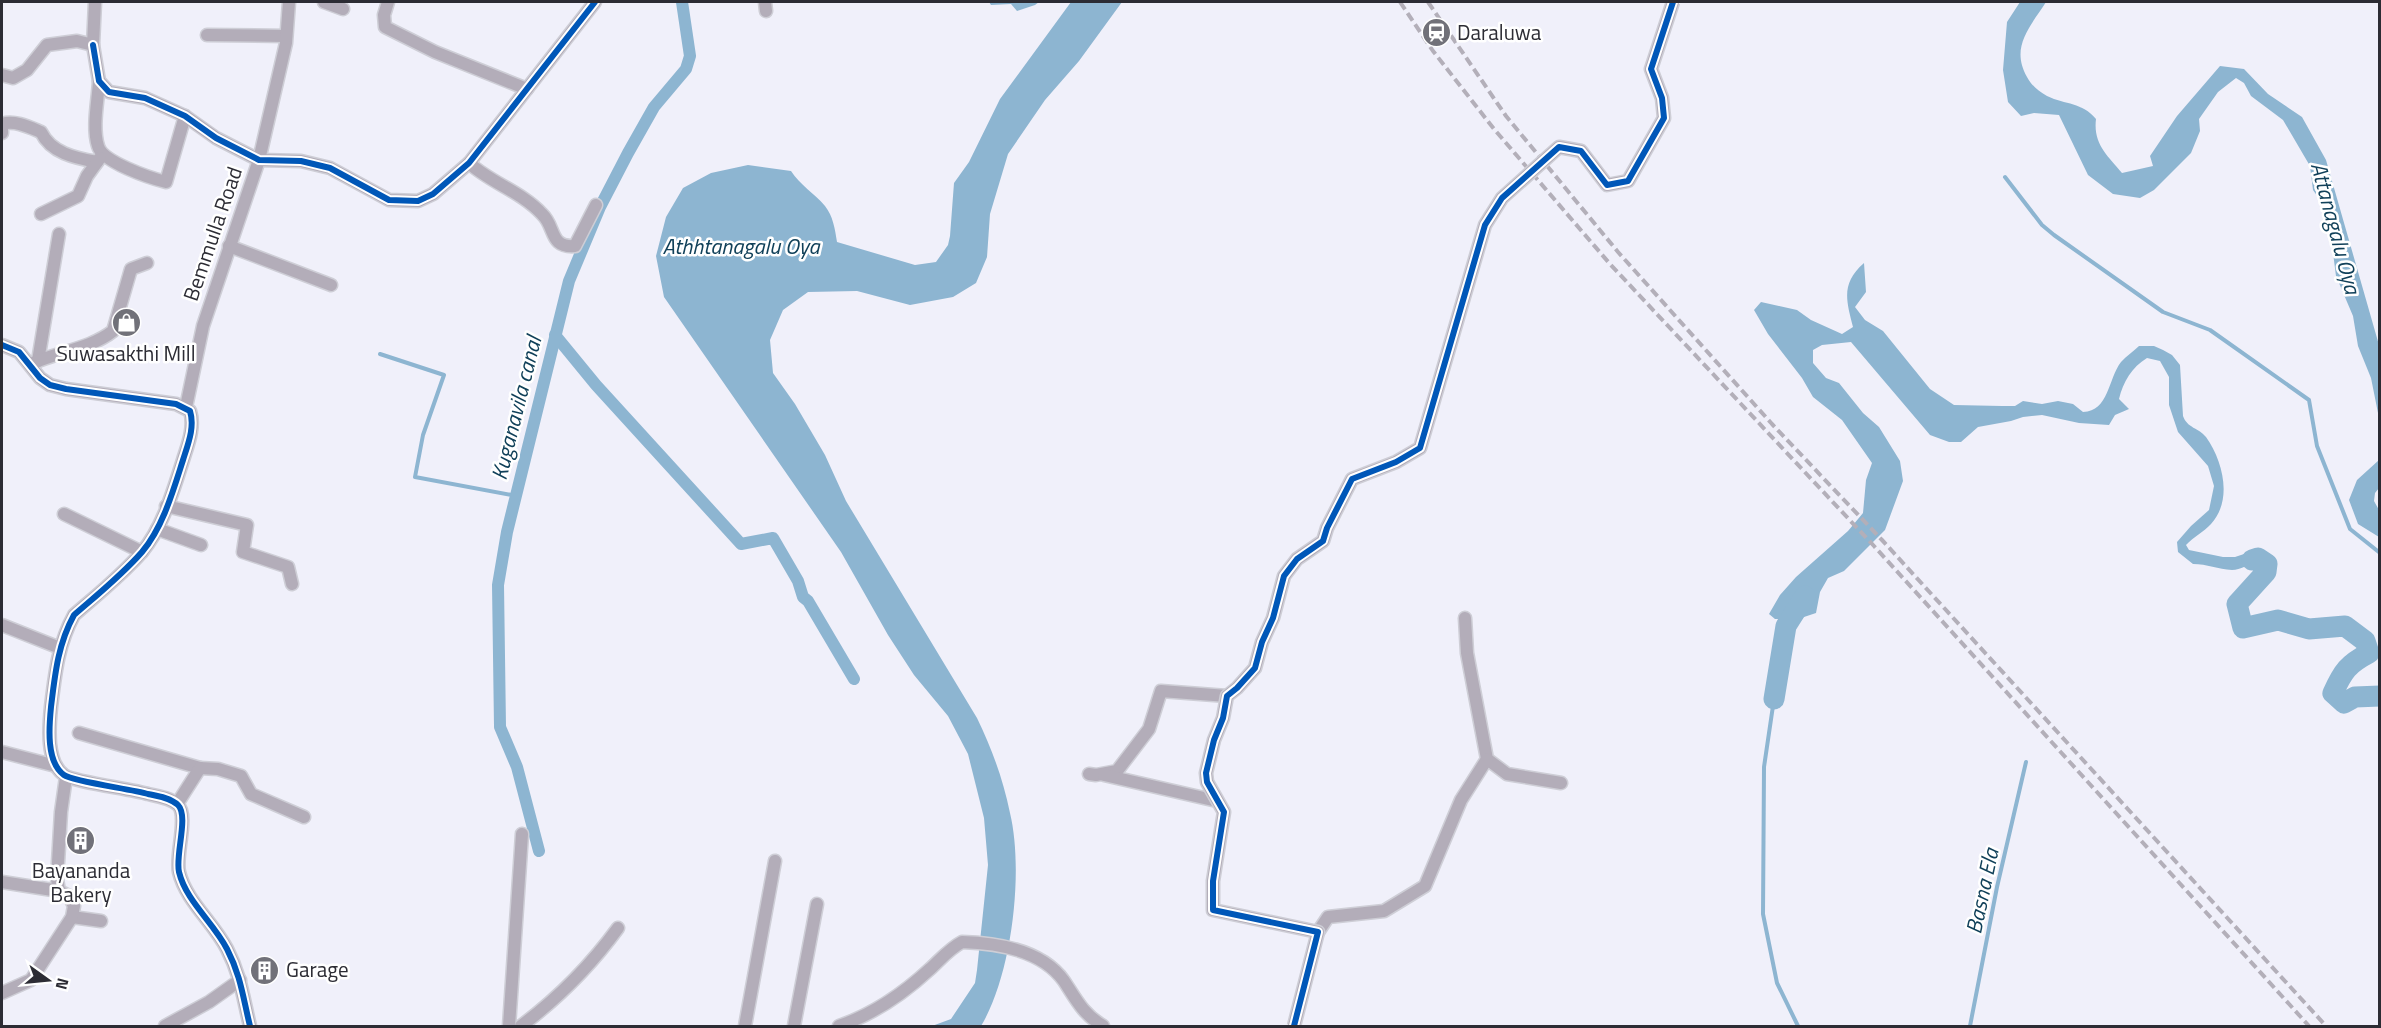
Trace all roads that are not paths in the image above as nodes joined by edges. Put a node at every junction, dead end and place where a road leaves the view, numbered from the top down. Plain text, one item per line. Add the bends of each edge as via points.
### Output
1 (95, 2) edge
2 (289, 2) edge
3 (324, 2) edge
4 (388, 2) edge
5 (595, 2) edge
6 (1673, 2) edge
7 (343, 9) dead end
8 (207, 34) dead end
9 (286, 36) junction
10 (94, 39) junction
11 (2, 75) edge
12 (99, 81) junction
13 (527, 89) junction
14 (184, 116) junction
15 (2, 133) edge
16 (100, 158) junction
17 (259, 160) junction
18 (468, 163) junction
19 (596, 205) dead end
20 (41, 214) dead end
21 (59, 234) dead end
22 (229, 246) junction
23 (147, 263) dead end
24 (331, 285) dead end
25 (2, 345) edge
26 (34, 363) junction
27 (186, 407) junction
28 (166, 506) junction
29 (64, 514) dead end
30 (157, 529) junction
31 (201, 545) dead end
32 (142, 552) junction
33 (292, 584) dead end
34 (1465, 618) dead end
35 (2, 625) edge
36 (60, 648) junction
37 (1227, 696) junction
38 (79, 733) dead end
39 (2, 753) edge
40 (1487, 759) junction
41 (56, 766) junction
42 (200, 768) junction
43 (66, 777) junction
44 (1561, 783) dead end
45 (1217, 801) junction
46 (177, 804) junction
47 (304, 817) dead end
48 (522, 834) dead end
49 (775, 861) dead end
50 (2, 882) edge
51 (60, 891) junction
52 (817, 904) dead end
53 (72, 917) junction
54 (101, 921) dead end
55 (618, 928) dead end
56 (1318, 932) junction
57 (240, 980) junction
58 (2, 993) edge
59 (165, 1026) edge
60 (250, 1026) edge
61 (509, 1026) edge
62 (521, 1026) edge
63 (745, 1026) edge
64 (794, 1026) edge
65 (839, 1026) edge
66 (1103, 1026) edge
67 (1294, 1026) edge

1 - 10 street
2 - 9 street, Bemmulla Road
3 - 7 street
4 - 13 street via 385,27
5 - 13 street
6 - 37 street, bridge via 1651,69 1662,98 1664,118 1628,181 1607,185 1581,151 1559,147 1502,198 1485,225 1420,448 1352,479 1323,541 1297,559 1284,576 1255,668
8 - 9 street
9 - 17 street, Bemmulla Road
10 - 11 street via 47,45 27,70 14,78
10 - 12 street
12 - 14 street via 109,92 145,98
12 - 16 street via 96,134
13 - 18 street
14 - 16 street via 166,182
14 - 17 street
15 - 16 street via 2,124 9,122 41,132 52,148 83,160
16 - 20 street via 78,196
17 - 18 street via 301,161 330,168 388,200 418,201 433,194
17 - 22 street, Bemmulla Road
18 - 19 street via 543,214 558,243 567,247 575,246
21 - 26 street
22 - 24 street
22 - 27 street, Bemmulla Road via 200,336
23 - 26 street via 131,270 113,331 84,346
25 - 26 street
26 - 27 street via 40,378 66,390
27 - 28 street via 193,418 190,439
28 - 30 street
28 - 33 street via 247,525 243,552 288,567
29 - 32 street
30 - 31 street
30 - 32 street
32 - 36 street via 74,615
34 - 40 street via 1467,653
35 - 36 street
36 - 41 street via 50,715
37 - 45 street, bridge via 1206,773
37 - 45 street via 1161,691 1149,729 1134,751 1118,771 1095,774
38 - 42 street
39 - 41 street
40 - 44 street via 1507,774
40 - 56 street via 1461,800 1425,886 1384,911 1328,917
41 - 43 street
42 - 46 street
42 - 47 street via 235,773 251,794
43 - 46 street via 144,792
43 - 51 street via 57,879
45 - 56 street, bridge via 1224,812 1213,881 1213,910
46 - 57 street via 182,819 178,864 184,887 225,946
48 - 61 street
49 - 63 street
50 - 51 street
51 - 53 street via 69,896 74,906
52 - 64 street
53 - 54 street
53 - 58 street via 31,980
55 - 62 street via 546,1008
56 - 67 street, bridge
57 - 59 street
57 - 60 street
65 - 66 street via 863,1018 889,1002 954,946 972,942 1038,958 1064,981 1084,1012

